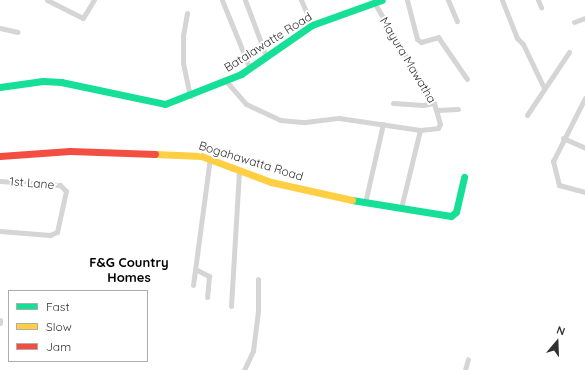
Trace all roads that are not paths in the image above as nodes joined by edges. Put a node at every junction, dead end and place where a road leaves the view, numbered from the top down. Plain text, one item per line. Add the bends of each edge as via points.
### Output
1 (47, 0) edge
2 (94, 0) edge
3 (222, 0) edge
4 (245, 0) edge
5 (301, 0) edge
6 (382, 0) edge
7 (407, 0) edge
8 (448, 0) edge
9 (502, 0) edge
10 (539, 0) edge
11 (375, 4) junction
12 (541, 8) dead end
13 (187, 13) dead end
14 (585, 18) edge
15 (457, 21) dead end
16 (574, 22) dead end
17 (312, 25) junction
18 (0, 28) edge
19 (18, 32) dead end
20 (569, 52) dead end
21 (266, 56) junction
22 (250, 69) junction
23 (467, 79) dead end
24 (226, 81) junction
25 (0, 87) edge
26 (544, 88) junction
27 (190, 96) junction
28 (585, 98) edge
29 (393, 102) dead end
30 (434, 103) junction
31 (458, 109) dead end
32 (437, 110) junction
33 (527, 115) dead end
34 (383, 124) junction
35 (420, 130) junction
36 (564, 138) junction
37 (585, 148) edge
38 (0, 156) edge
39 (210, 158) junction
40 (239, 170) junction
41 (464, 177) dead end
42 (0, 180) edge
43 (585, 192) edge
44 (365, 203) junction
45 (401, 208) junction
46 (0, 231) edge
47 (195, 269) junction
48 (258, 279) dead end
49 (193, 285) dead end
50 (207, 298) dead end
51 (231, 306) dead end
52 (0, 320) edge
53 (0, 323) edge
54 (468, 359) dead end
55 (244, 370) edge
56 (465, 370) edge

1 - 2 street via 82,18
3 - 22 street
4 - 21 street
5 - 17 street
6 - 11 street, Batalawatte Road
7 - 23 street via 417,39 420,42 438,37
8 - 15 street
9 - 26 street via 517,38 523,44
10 - 12 street
11 - 17 street, Batalawatte Road
11 - 30 street, Mayura Mawatha via 400,51
13 - 27 street via 183,36 183,63
14 - 16 street
17 - 21 street, Batalawatte Road
18 - 19 street
20 - 26 street
21 - 22 street, Batalawatte Road
22 - 24 street, Batalawatte Road
24 - 27 street, Batalawatte Road
24 - 34 street, Mayura Mawatha via 246,104 280,120 305,122 339,118
25 - 27 street, Batalawatte Road via 43,81 61,82 165,104
26 - 33 street
28 - 36 street
29 - 30 street via 423,105
30 - 32 street, Mayura Mawatha
31 - 32 street
32 - 35 street, Mayura Mawatha via 440,127
34 - 35 street, Mayura Mawatha
34 - 44 street
35 - 45 street
36 - 37 street
36 - 43 street via 552,161 559,185
38 - 39 street, Bogahawatta Road via 70,151 178,153
39 - 40 street, Bogahawatta Road
39 - 47 street
40 - 44 street, Bogahawatta Road via 271,182
40 - 51 street
41 - 45 street, Bogahawatta Road via 454,215
42 - 46 street, 1st Lane via 64,187 56,232 50,235
44 - 45 street, Bogahawatta Road
47 - 49 street
47 - 50 street via 209,276
48 - 55 street via 258,311 253,351
52 - 53 street
54 - 56 street

